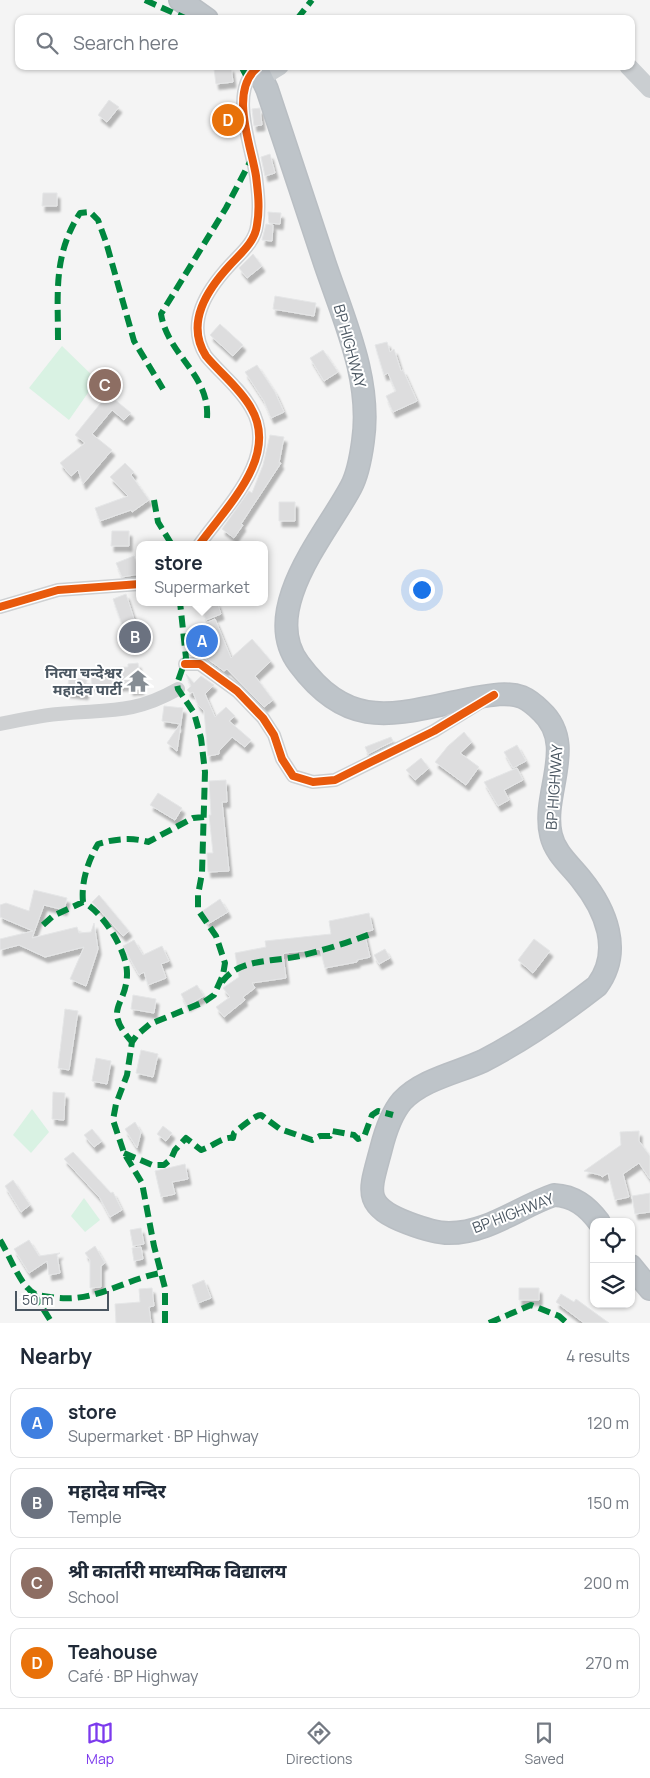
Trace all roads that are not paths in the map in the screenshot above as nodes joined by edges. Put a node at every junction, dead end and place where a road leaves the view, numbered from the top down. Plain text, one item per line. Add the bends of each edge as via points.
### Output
1 (180, 0) edge
2 (201, 15) edge
3 (258, 70) edge
4 (632, 70) edge
5 (650, 89) edge
6 (202, 541) edge
7 (136, 584) edge
8 (0, 607) edge
9 (184, 664) dead end
10 (178, 689) dead end
11 (494, 694) junction
12 (0, 724) edge
13 (595, 1218) edge
14 (635, 1271) edge
15 (650, 1289) edge

1 - 2 highway
3 - 6 street via 247,77 244,98 245,129 257,189 257,228 243,252 207,297 196,326 200,346 206,356 250,406 259,432 258,449 252,467 229,507
3 - 11 highway, BP HIGHWAY via 357,359 365,408 363,443 352,487 314,545 295,585 287,628 293,656 333,700 368,712 401,713
4 - 5 main road
7 - 8 street via 58,590
9 - 11 street via 200,664 238,690 274,735 282,759 293,776 313,782 335,780 434,731
10 - 12 street via 160,699 121,711 59,714
11 - 13 highway, BP HIGHWAY via 521,697 532,703 548,718 556,733 559,747 549,823 551,838 558,853 602,908 608,930 610,962 597,986 521,1041 422,1086 401,1102 384,1137 373,1182 373,1197 386,1215 448,1233 488,1226 554,1195 575,1199
14 - 15 highway

